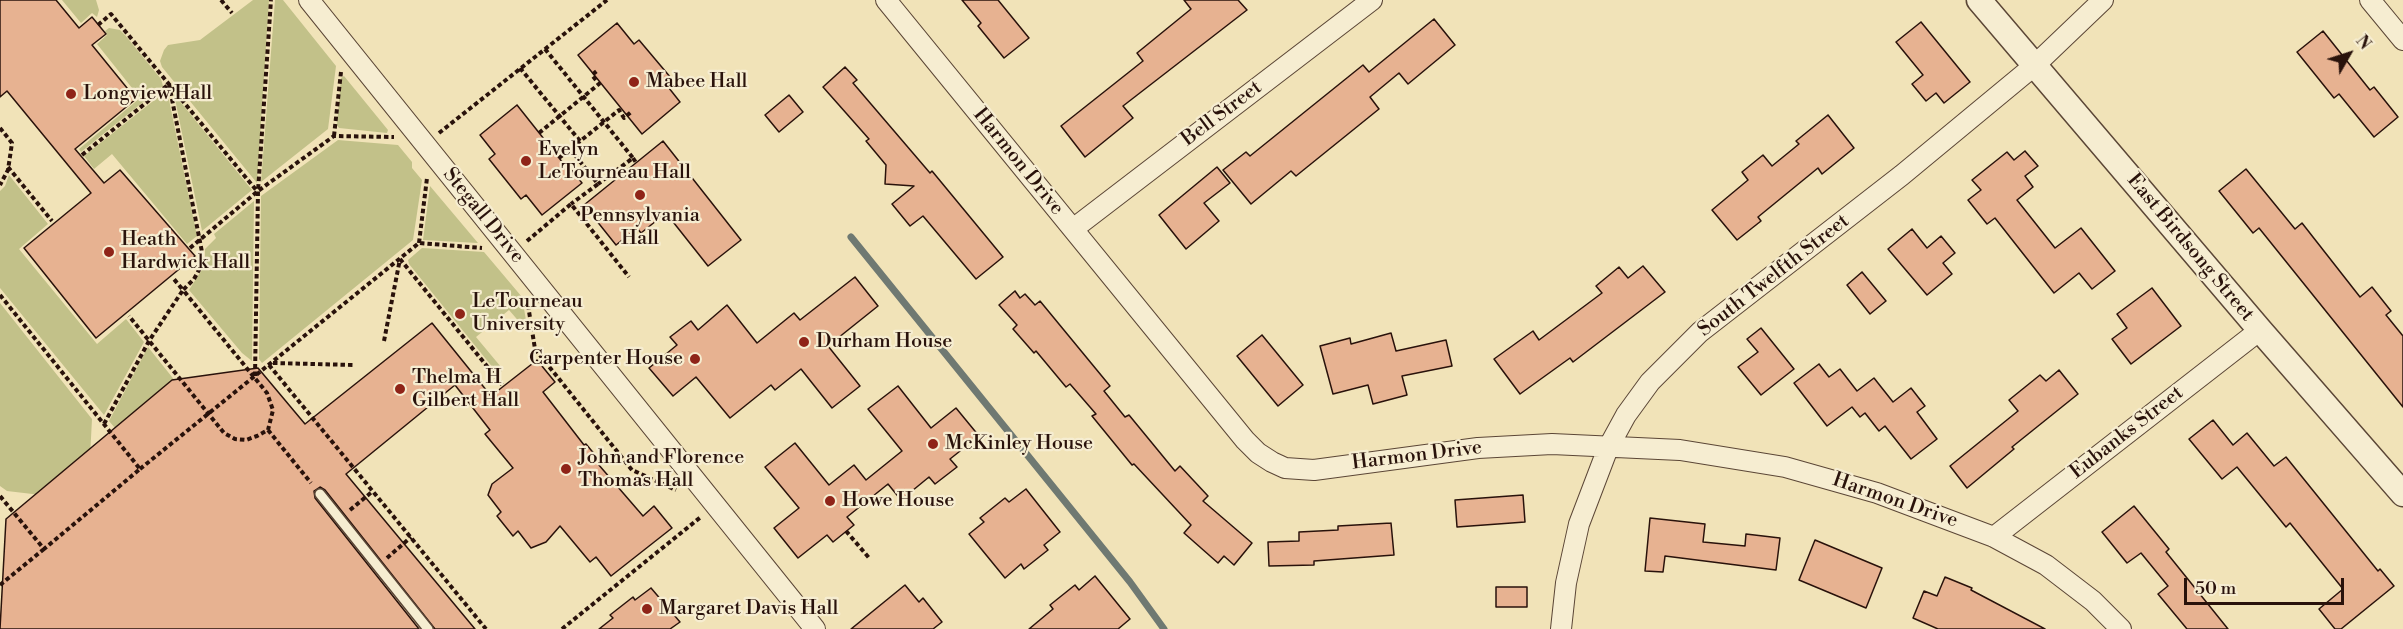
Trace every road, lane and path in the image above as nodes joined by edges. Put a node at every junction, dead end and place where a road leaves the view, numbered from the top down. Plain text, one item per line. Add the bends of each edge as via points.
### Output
1 (221, 0) edge
2 (272, 0) edge
3 (309, 0) edge
4 (607, 0) edge
5 (886, 0) edge
6 (1372, 0) edge
7 (1980, 0) edge
8 (2103, 0) edge
9 (2370, 0) edge
10 (232, 13) dead end
11 (98, 25) dead end
12 (2403, 39) edge
13 (544, 49) junction
14 (2035, 65) junction
15 (520, 68) junction
16 (598, 70) dead end
17 (348, 79) dead end
18 (169, 84) junction
19 (584, 98) junction
20 (631, 112) dead end
21 (559, 117) junction
22 (603, 122) junction
23 (0, 128) edge
24 (390, 129) dead end
25 (539, 133) dead end
26 (439, 134) junction
27 (334, 136) junction
28 (418, 137) junction
29 (580, 141) junction
30 (570, 149) junction
31 (433, 154) junction
32 (82, 155) dead end
33 (559, 158) dead end
34 (633, 158) junction
35 (637, 164) dead end
36 (8, 167) junction
37 (435, 184) dead end
38 (598, 184) junction
39 (0, 185) edge
40 (258, 191) junction
41 (571, 204) junction
42 (52, 221) dead end
43 (1072, 229) junction
44 (200, 239) junction
45 (480, 239) dead end
46 (419, 243) junction
47 (507, 245) junction
48 (190, 248) dead end
49 (400, 258) junction
50 (629, 277) dead end
51 (173, 278) dead end
52 (183, 290) junction
53 (0, 295) edge
54 (527, 297) dead end
55 (129, 316) dead end
56 (2260, 330) junction
57 (149, 341) junction
58 (384, 341) dead end
59 (271, 364) junction
60 (353, 365) dead end
61 (255, 377) junction
62 (503, 386) dead end
63 (208, 414) junction
64 (104, 424) junction
65 (268, 430) junction
66 (1608, 448) junction
67 (140, 470) junction
68 (373, 491) junction
69 (684, 493) dead end
70 (320, 494) joint
71 (2403, 494) edge
72 (0, 496) edge
73 (706, 513) junction
74 (339, 518) junction
75 (846, 531) dead end
76 (411, 537) junction
77 (1994, 537) junction
78 (44, 549) junction
79 (870, 560) dead end
80 (377, 566) junction
81 (0, 585) edge
82 (428, 629) edge
83 (486, 629) edge
84 (562, 629) edge
85 (815, 629) edge
86 (1561, 629) edge
87 (2121, 629) edge

1 - 10 path
2 - 40 path
3 - 28 street, Stegall Drive
4 - 13 path
5 - 43 street, Harmon Drive
6 - 43 street, Bell Street
7 - 14 street, East Birdsong Street
8 - 14 street, South Twelfth Street
9 - 12 street
11 - 18 path via 111,14
13 - 15 path
13 - 19 path
14 - 56 street, East Birdsong Street
14 - 66 street, South Twelfth Street via 1902,175 1700,332 1650,382
15 - 21 path
15 - 26 path
16 - 19 path via 592,75 599,84
17 - 27 path via 341,70
18 - 32 path
18 - 40 path
18 - 44 path
19 - 21 path
19 - 22 path
20 - 22 path via 624,118 619,110
21 - 25 path
21 - 29 path
22 - 29 path
22 - 34 path
23 - 36 path via 12,143
24 - 27 path via 397,137
26 - 28 path
26 - 31 path
27 - 40 path
28 - 31 street, Stegall Drive
29 - 30 path
30 - 33 path
30 - 38 path
31 - 47 street, Stegall Drive
34 - 35 path
34 - 38 path
36 - 39 path
36 - 42 path
37 - 46 path via 428,175
38 - 41 path
40 - 44 path
40 - 61 path
41 - 47 path via 526,242
41 - 50 path
43 - 66 street, Harmon Drive via 1245,440 1258,453 1286,468 1314,470 1500,446
44 - 48 path
44 - 52 path via 199,270
45 - 46 path via 487,248
46 - 49 path
47 - 73 street, Stegall Drive
49 - 58 path
49 - 59 path
49 - 62 path
51 - 52 path
52 - 57 path
52 - 61 path
53 - 64 path
54 - 69 path via 535,350 632,470
55 - 57 path
56 - 71 street, East Birdsong Street
56 - 77 street, Eubanks Street
57 - 63 path
57 - 64 path
59 - 60 path
59 - 61 path
59 - 68 path
61 - 63 path
61 - 65 path via 273,410
63 - 65 path via 224,433 235,439 252,439
63 - 67 path
64 - 67 path
65 - 70 path
66 - 77 street, Harmon Drive via 1680,450 1785,466 1878,493
66 - 86 street, South Twelfth Street via 1579,524 1566,582
67 - 78 path
68 - 74 path
68 - 76 path
70 - 74 lane
72 - 78 path
73 - 84 path
73 - 85 street, Stegall Drive
74 - 80 lane
75 - 79 path
76 - 80 path
76 - 83 path
77 - 87 street, Harmon Drive via 2046,565 2093,601
78 - 81 path
80 - 82 lane

